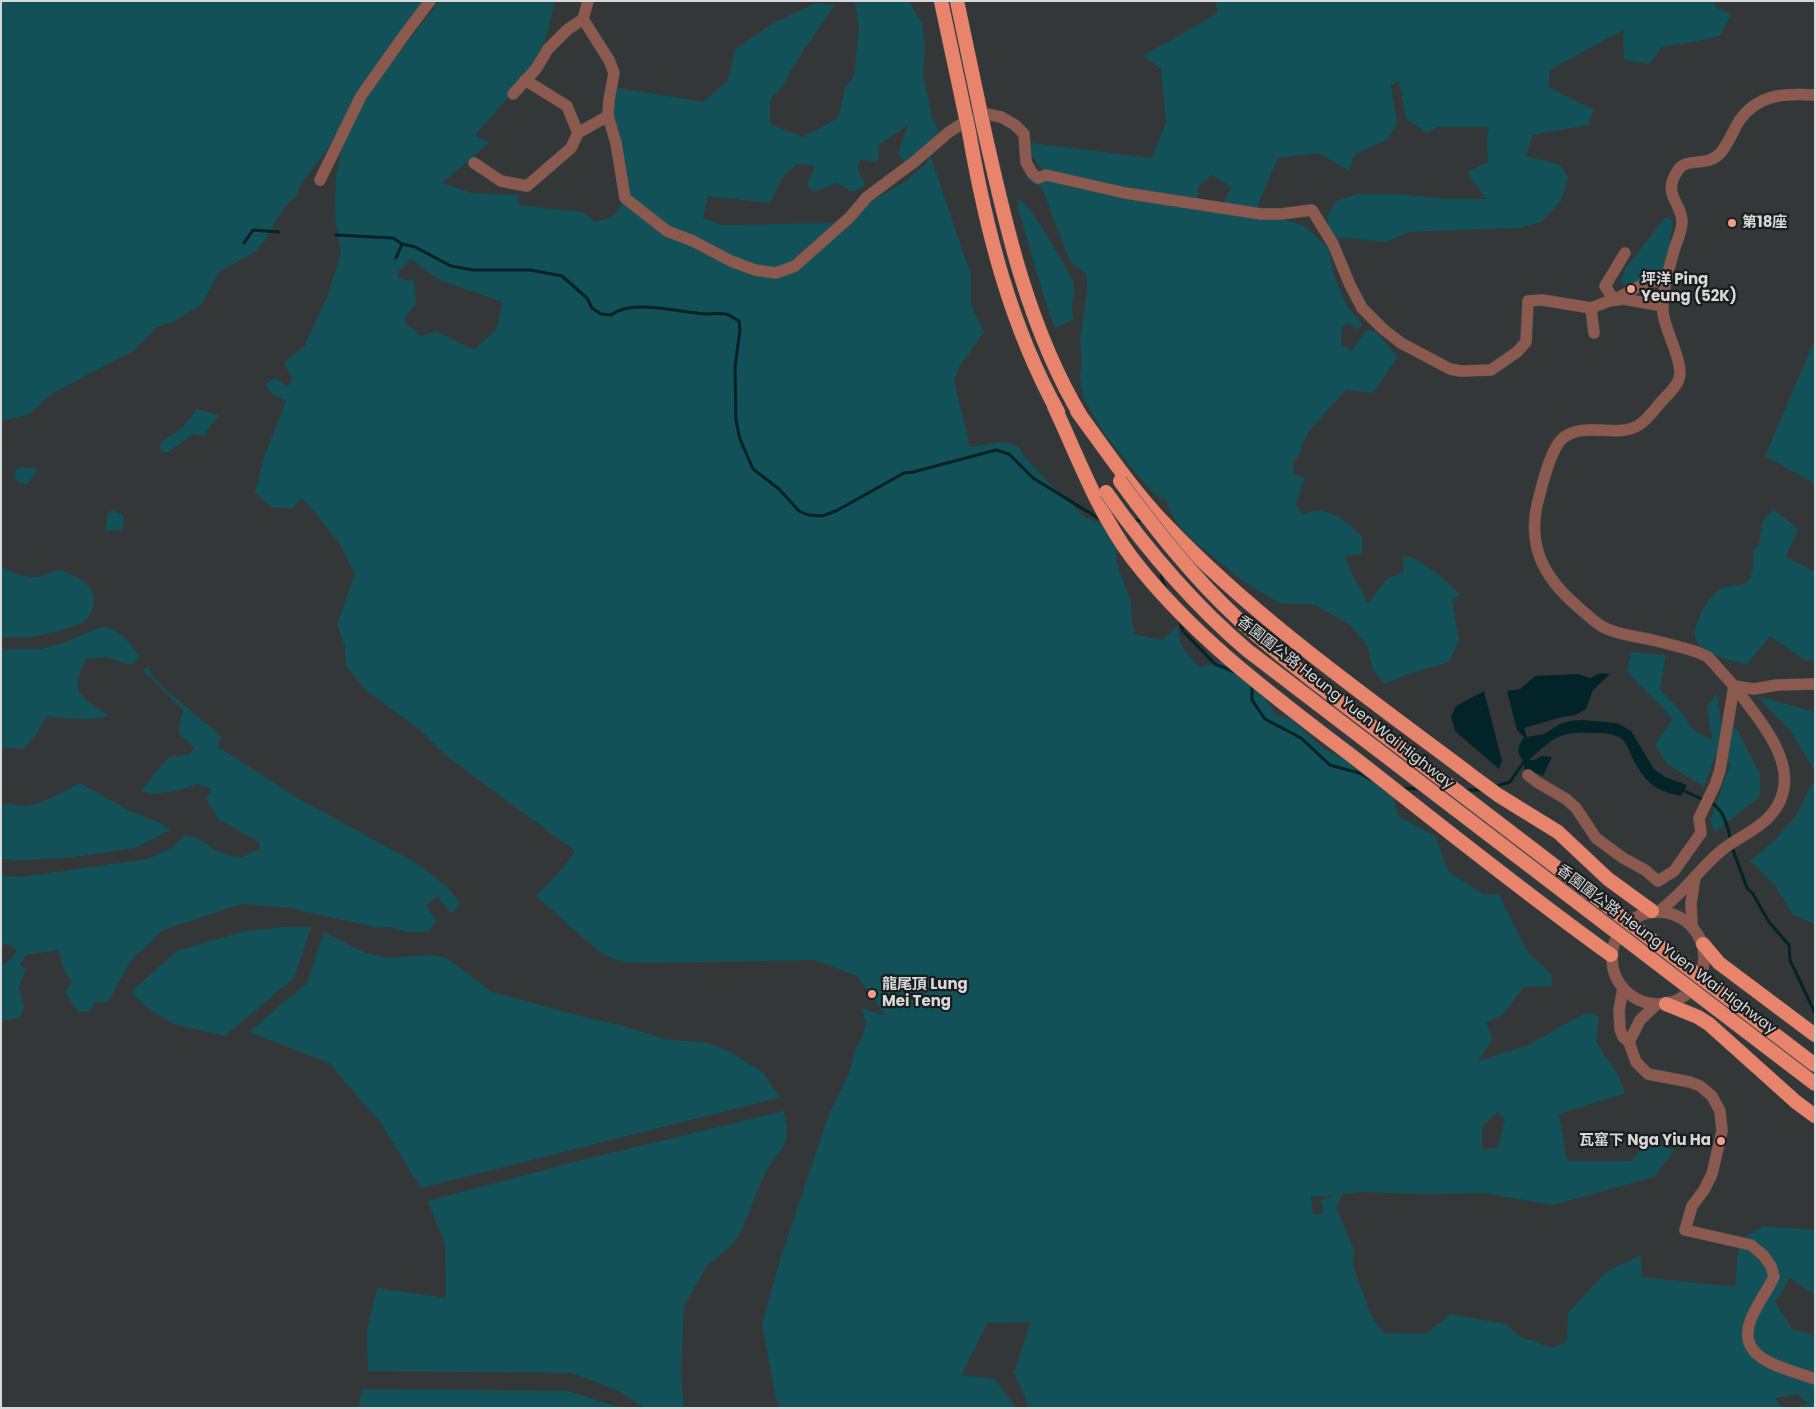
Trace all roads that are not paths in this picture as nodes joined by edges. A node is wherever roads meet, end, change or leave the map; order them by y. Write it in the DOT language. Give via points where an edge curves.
graph roads {
  1 [pos="430,1"];
  2 [pos="588,1"];
  3 [pos="941,1"];
  4 [pos="957,1"];
  5 [pos="583,19"];
  6 [pos="526,80"];
  7 [pos="513,94"];
  8 [pos="1815,95"];
  9 [pos="608,116"];
  10 [pos="578,133"];
  11 [pos="474,163"];
  12 [pos="320,180"];
  13 [pos="1625,252"];
  14 [pos="1666,281"];
  15 [pos="1614,300"];
  16 [pos="1663,306"];
  17 [pos="1591,308"];
  18 [pos="1594,334"];
  19 [pos="1124,479"];
  20 [pos="1101,496"];
  21 [pos="1815,684"];
  22 [pos="1734,686"];
  23 [pos="1528,775"];
  24 [pos="1695,877"];
  25 [pos="1656,911"];
  26 [pos="1692,926"];
  27 [pos="1703,944"];
  28 [pos="1611,955"];
  29 [pos="1623,988"];
  30 [pos="1661,1004"];
  31 [pos="1815,1035"];
  32 [pos="1629,1042"];
  33 [pos="1815,1064"];
  34 [pos="1815,1084"];
  35 [pos="1815,1116"];
  36 [pos="1815,1379"];
  1 -- 12 [label="street" via="361,96"];
  2 -- 5 [label="street"];
  3 -- 20 [label="highway, 香園圍公路 Heung Yuen Wai Highway, bridge" via="981,199 1003,282 1054,406"];
  4 -- 19 [label="highway, 香園圍公路 Heung Yuen Wai Highway, bridge" via="1005,220 1023,284 1077,411"];
  5 -- 6 [label="street" via="566,30 548,49"];
  5 -- 9 [label="street" via="614,73"];
  6 -- 7 [label="street"];
  6 -- 10 [label="street" via="567,106"];
  8 -- 14 [label="street" via="1794,94 1760,101 1740,120 1717,157 1685,164 1678,169 1671,191 1682,223"];
  9 -- 10 [label="street"];
  9 -- 17 [label="street" via="625,198 667,231 755,270 776,272 795,266 850,217 867,197 949,132 986,114 1001,117 1024,134 1026,162 1038,178 1046,175 1125,194 1261,214 1312,210 1362,308 1401,343 1450,369 1491,370 1517,352 1526,342 1528,301 1542,300"];
  10 -- 11 [label="street" via="570,148 526,186 501,181"];
  13 -- 15 [label="street" via="1605,286"];
  14 -- 15 [label="street" via="1647,282"];
  14 -- 16 [label="street"];
  15 -- 16 [label="street"];
  15 -- 17 [label="street"];
  16 -- 22 [label="street" via="1678,361 1679,377 1675,386 1634,428 1586,430 1563,439 1553,454 1536,508 1534,536 1543,567 1552,581 1604,627 1698,652 1708,657"];
  17 -- 18 [label="street"];
  19 -- 25 [label="highway" via="1189,549 1269,621 1471,776 1558,832 1608,879"];
  19 -- 33 [label="highway, 香園圍公路 Heung Yuen Wai Highway, bridge" via="1158,532 1192,572 1268,645"];
  20 -- 28 [label="highway" via="1116,535 1132,558 1167,600 1212,645 1551,912"];
  20 -- 34 [label="highway, 香園圍公路 Heung Yuen Wai Highway, bridge" via="1214,621 1254,656"];
  21 -- 22 [label="street" via="1754,689"];
  22 -- 23 [label="street" via="1720,770 1699,818 1701,834 1674,871 1658,881 1596,838 1571,804"];
  22 -- 24 [label="street" via="1769,735 1782,760 1783,791 1770,816 1728,846"];
  24 -- 25 [label="street" via="1677,897"];
  24 -- 26 [label="street"];
  25 -- 26 [label="street" via="1676,914"];
  25 -- 28 [label="street" via="1635,917 1621,930"];
  26 -- 27 [label="street"];
  27 -- 30 [label="street" via="1704,964 1698,982 1684,996"];
  27 -- 31 [label="highway" via="1719,963"];
  28 -- 29 [label="street" via="1616,978"];
  29 -- 30 [label="street" via="1644,1002"];
  29 -- 32 [label="street" via="1619,1021 1622,1037"];
  30 -- 32 [label="street" via="1640,1020"];
  30 -- 35 [label="highway" via="1698,1017"];
  32 -- 36 [label="street" via="1636,1062 1648,1074 1690,1082 1712,1096 1720,1111 1722,1131 1712,1174 1692,1206 1685,1230 1751,1245 1763,1255 1774,1277 1748,1329 1751,1348 1766,1362"];
}
